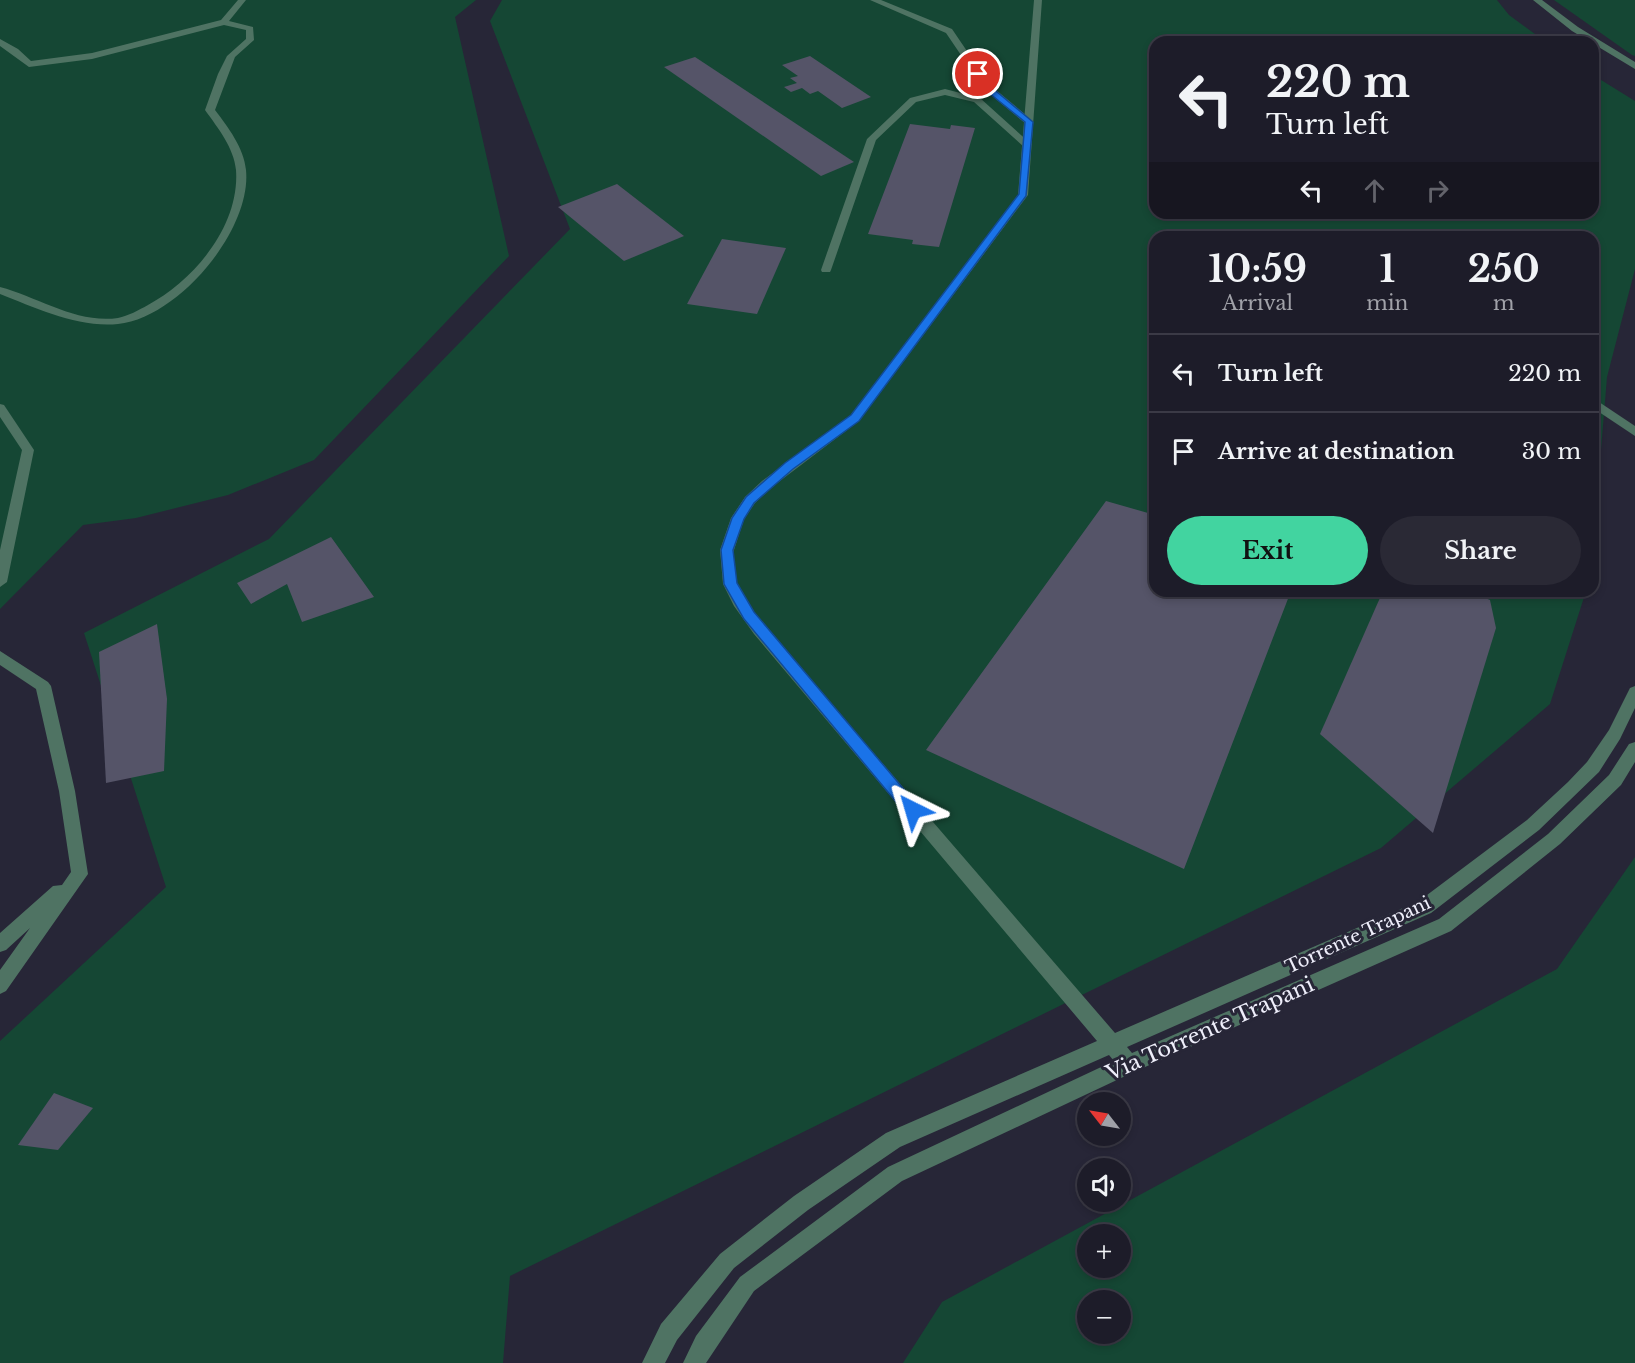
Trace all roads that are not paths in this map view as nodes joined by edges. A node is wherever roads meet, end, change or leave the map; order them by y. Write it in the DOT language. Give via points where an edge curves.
graph roads {
  1 [pos="242,0"];
  2 [pos="874,0"];
  3 [pos="1038,0"];
  4 [pos="1533,3"];
  5 [pos="225,22"];
  6 [pos="1574,36"];
  7 [pos="1586,36"];
  8 [pos="0,42"];
  9 [pos="1599,44"];
  10 [pos="1599,54"];
  11 [pos="1635,66"];
  12 [pos="1635,76"];
  13 [pos="1029,122"];
  14 [pos="1027,145"];
  15 [pos="826,270"];
  16 [pos="0,290"];
  17 [pos="1599,406"];
  18 [pos="0,408"];
  19 [pos="1635,432"];
  20 [pos="0,582"];
  21 [pos="0,657"];
  22 [pos="1635,692"];
  23 [pos="1635,749"];
  24 [pos="80,874"];
  25 [pos="0,944"];
  26 [pos="0,985"];
  27 [pos="1113,1045"];
  28 [pos="1129,1064"];
  29 [pos="653,1363"];
  30 [pos="694,1363"];
  1 -- 5 [label="street"];
  2 -- 13 [label="street" via="949,31 987,87"];
  3 -- 13 [label="street"];
  4 -- 6 [label="street"];
  4 -- 7 [label="street"];
  5 -- 8 [label="street" via="92,56 29,64"];
  5 -- 16 [label="street" via="250,29 250,40 231,56 222,74 210,110 226,130 241,170 239,205 196,275 158,305 121,321 81,318"];
  9 -- 11 [label="street"];
  10 -- 12 [label="street"];
  13 -- 14 [label="street"];
  14 -- 15 [label="street" via="977,100 945,93 913,100 872,139"];
  14 -- 27 [label="street" via="1023,195 855,418 750,500 734,529 727,550 727,568 739,602 759,630"];
  17 -- 19 [label="street"];
  18 -- 20 [label="street" via="28,450"];
  21 -- 24 [label="street" via="43,686 67,791"];
  22 -- 27 [label="street, Torrente Trapani" via="1615,734 1593,767 1533,825 1425,907"];
  23 -- 28 [label="street, Via Torrente Trapani" via="1615,780 1554,839 1445,925"];
  24 -- 25 [label="street"];
  24 -- 26 [label="street"];
  27 -- 28 [label="street"];
  27 -- 29 [label="street, Torrente Trapani" via="893,1140 801,1203 727,1261 669,1332"];
  28 -- 30 [label="street, Via Torrente Trapani" via="895,1174 747,1284"];
}
